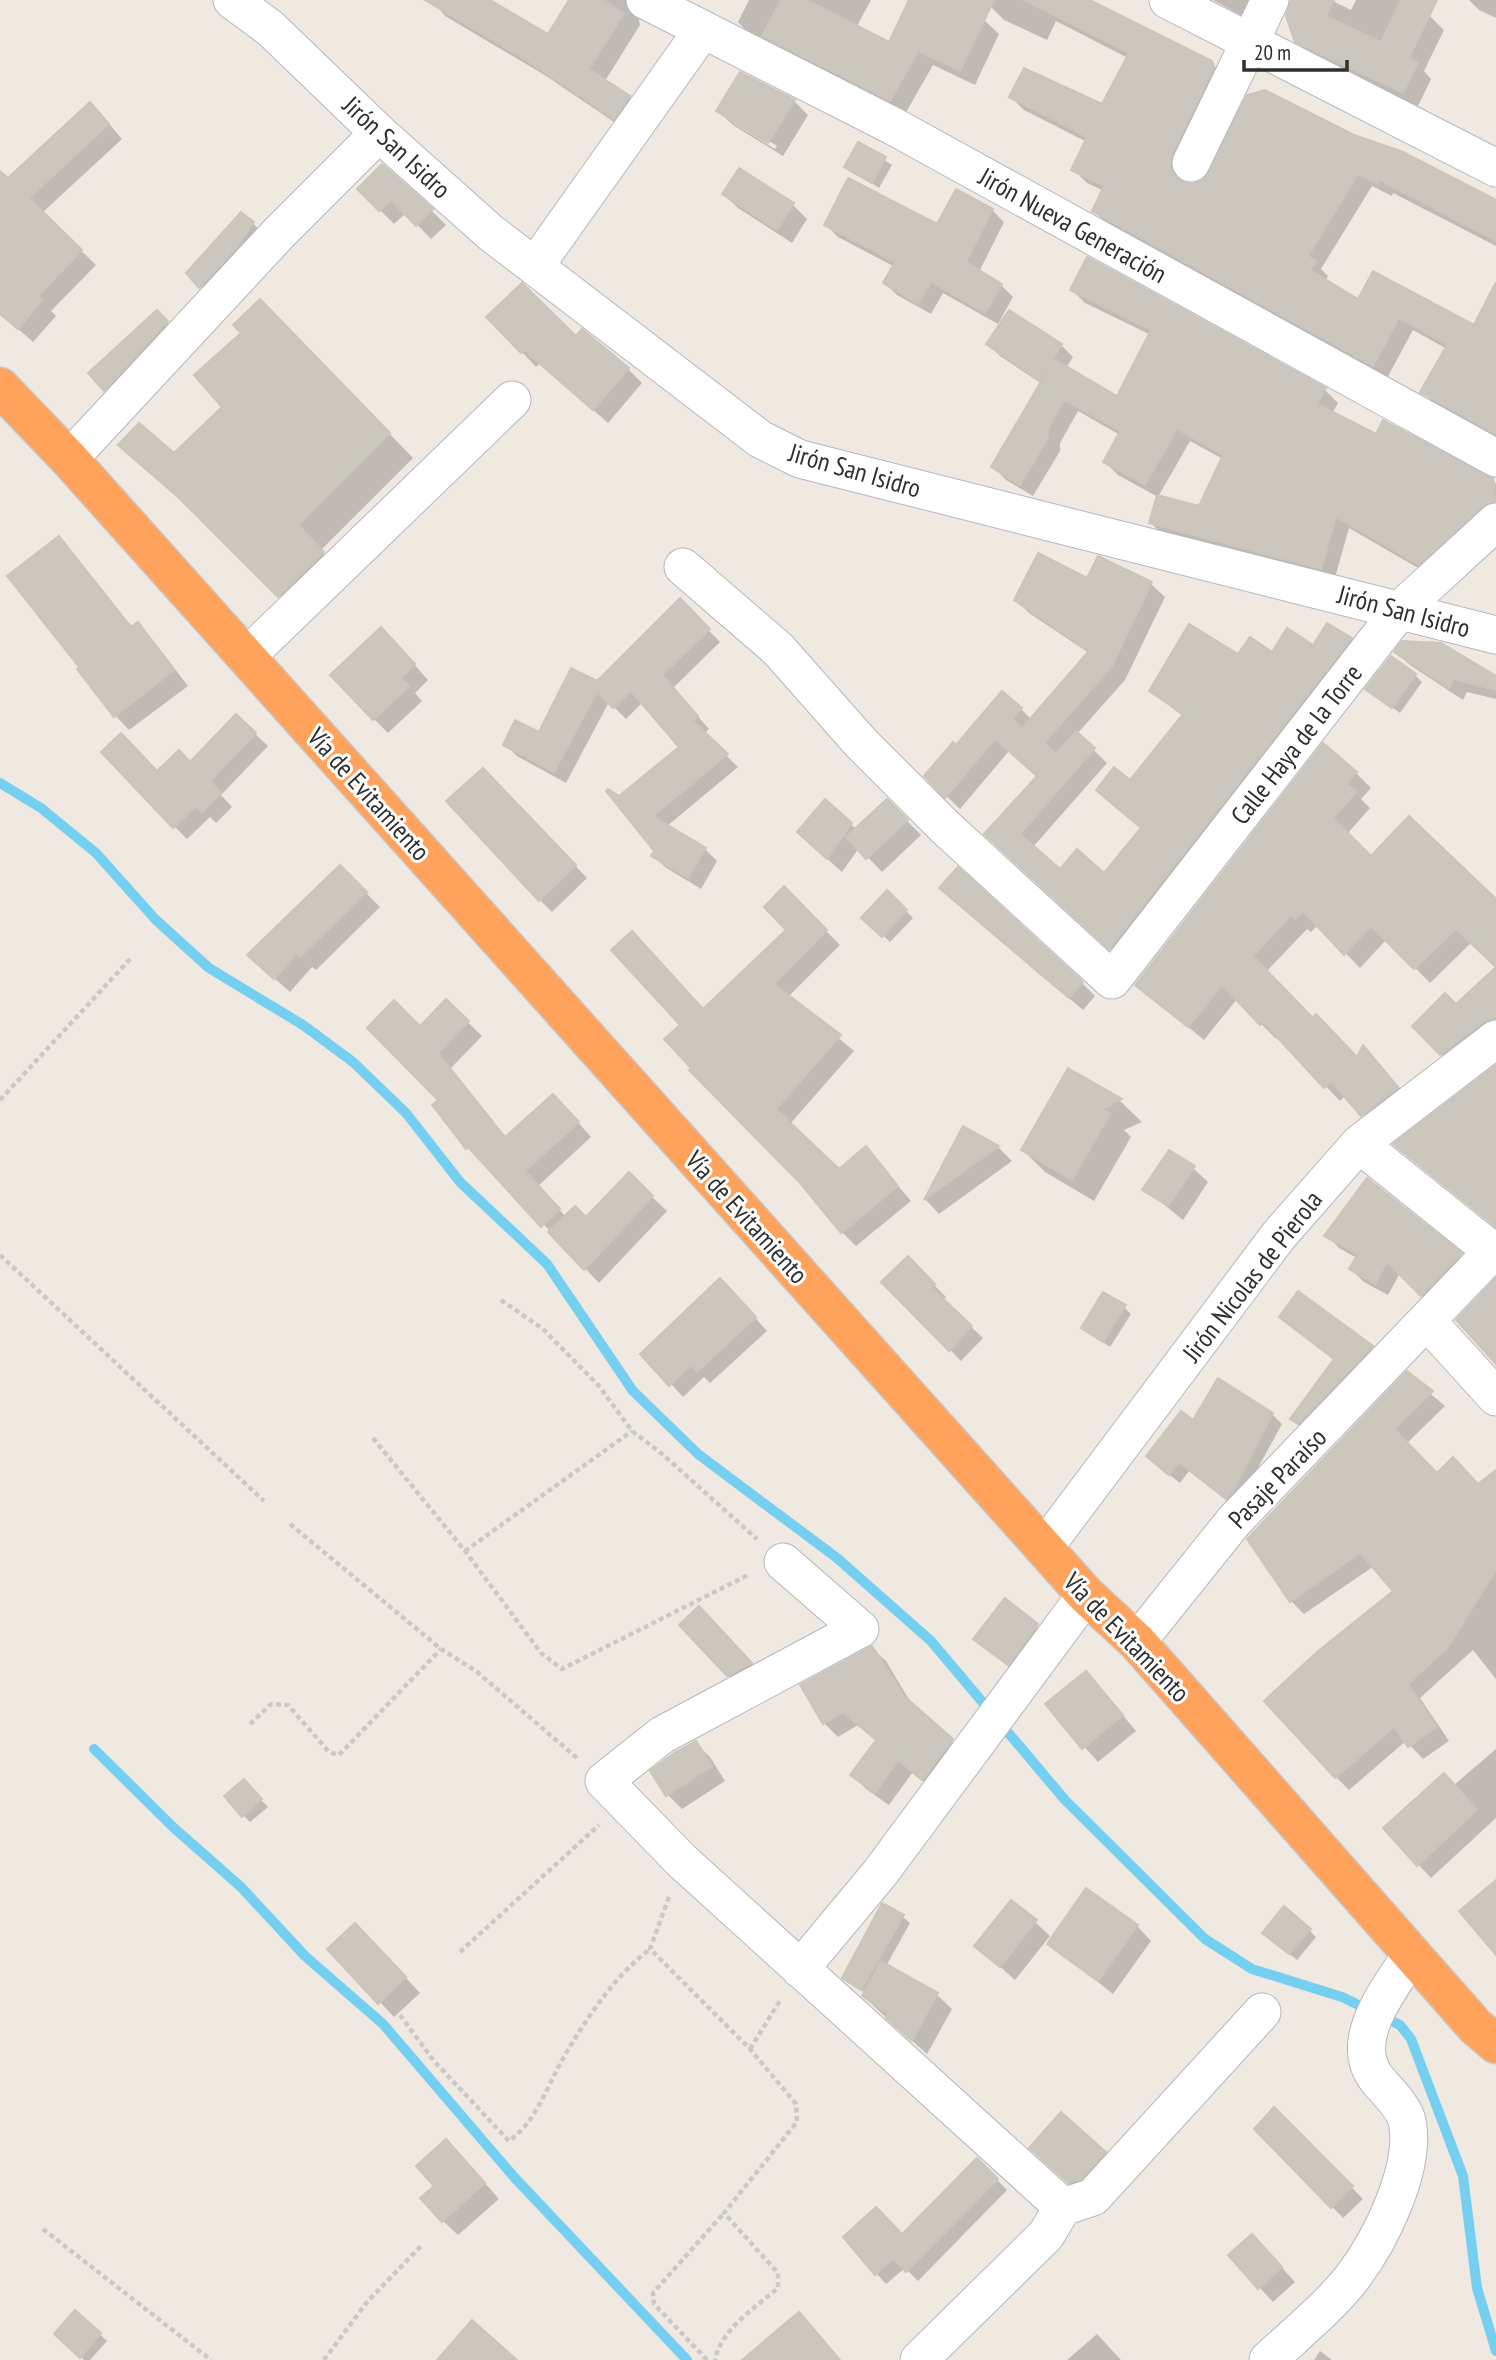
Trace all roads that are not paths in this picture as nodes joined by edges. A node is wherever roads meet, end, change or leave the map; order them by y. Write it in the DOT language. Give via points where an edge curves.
graph roads {
  1 [pos="232,0"];
  2 [pos="645,0"];
  3 [pos="1168,0"];
  4 [pos="1270,0"];
  5 [pos="702,31"];
  6 [pos="1251,41"];
  7 [pos="379,133"];
  8 [pos="1191,163"];
  9 [pos="1496,169"];
  10 [pos="534,265"];
  11 [pos="0,387"];
  12 [pos="512,400"];
  13 [pos="1496,458"];
  14 [pos="69,459"];
  15 [pos="1496,522"];
  16 [pos="683,567"];
  17 [pos="1400,610"];
  18 [pos="1496,635"];
  19 [pos="246,657"];
  20 [pos="1496,1039"];
  21 [pos="1359,1144"];
  22 [pos="1493,1249"];
  23 [pos="1427,1321"];
  24 [pos="1496,1397"];
  25 [pos="1044,1548"];
  26 [pos="783,1562"];
  27 [pos="1086,1595"];
  28 [pos="1137,1642"];
  29 [pos="1412,1954"];
  30 [pos="800,1969"];
  31 [pos="1262,2012"];
  32 [pos="1496,2044"];
  33 [pos="1063,2207"];
  34 [pos="939,2353"];
  35 [pos="1268,2360"];
  1 -- 7 [label="street, Jirón San Isidro" via="270,28"];
  2 -- 5 [label="street, Jirón Nueva Generación"];
  3 -- 6 [label="street"];
  4 -- 6 [label="street"];
  5 -- 10 [label="street"];
  5 -- 13 [label="street, Jirón Nueva Generación" via="893,126"];
  6 -- 8 [label="street"];
  6 -- 9 [label="street"];
  7 -- 10 [label="street, Jirón San Isidro"];
  7 -- 14 [label="street" via="279,233"];
  10 -- 17 [label="street, Jirón San Isidro" via="760,439 800,459"];
  11 -- 14 [label="highway, Vía de Evitamiento"];
  12 -- 19 [label="street"];
  14 -- 19 [label="highway, Vía de Evitamiento"];
  15 -- 17 [label="street, Calle Haya de la Torre"];
  16 -- 17 [label="street, Calle Haya de la Torre" via="778,649 861,743 1112,980"];
  17 -- 18 [label="street, Jirón San Isidro"];
  19 -- 25 [label="highway, Vía de Evitamiento"];
  20 -- 21 [label="street, Jirón Nicolas de Pierola"];
  21 -- 22 [label="street"];
  21 -- 25 [label="street, Jirón Nicolas de Pierola" via="1279,1235"];
  22 -- 23 [label="street, Pasaje Paraíso"];
  23 -- 24 [label="street"];
  23 -- 28 [label="street, Pasaje Paraíso" via="1234,1521"];
  25 -- 27 [label="highway, Vía de Evitamiento"];
  26 -- 30 [label="street" via="860,1629 662,1735 614,1791 682,1861"];
  27 -- 28 [label="highway, Vía de Evitamiento"];
  27 -- 30 [label="street" via="880,1873"];
  28 -- 29 [label="highway, Vía de Evitamiento"];
  29 -- 32 [label="highway, Vía de Evitamiento"];
  29 -- 35 [label="street" via="1364,2045 1370,2069 1407,2119 1406,2163 1391,2213 1352,2278"];
  30 -- 33 [label="street"];
  31 -- 33 [label="street" via="1093,2197"];
  33 -- 34 [label="street" via="1046,2235"];
}
